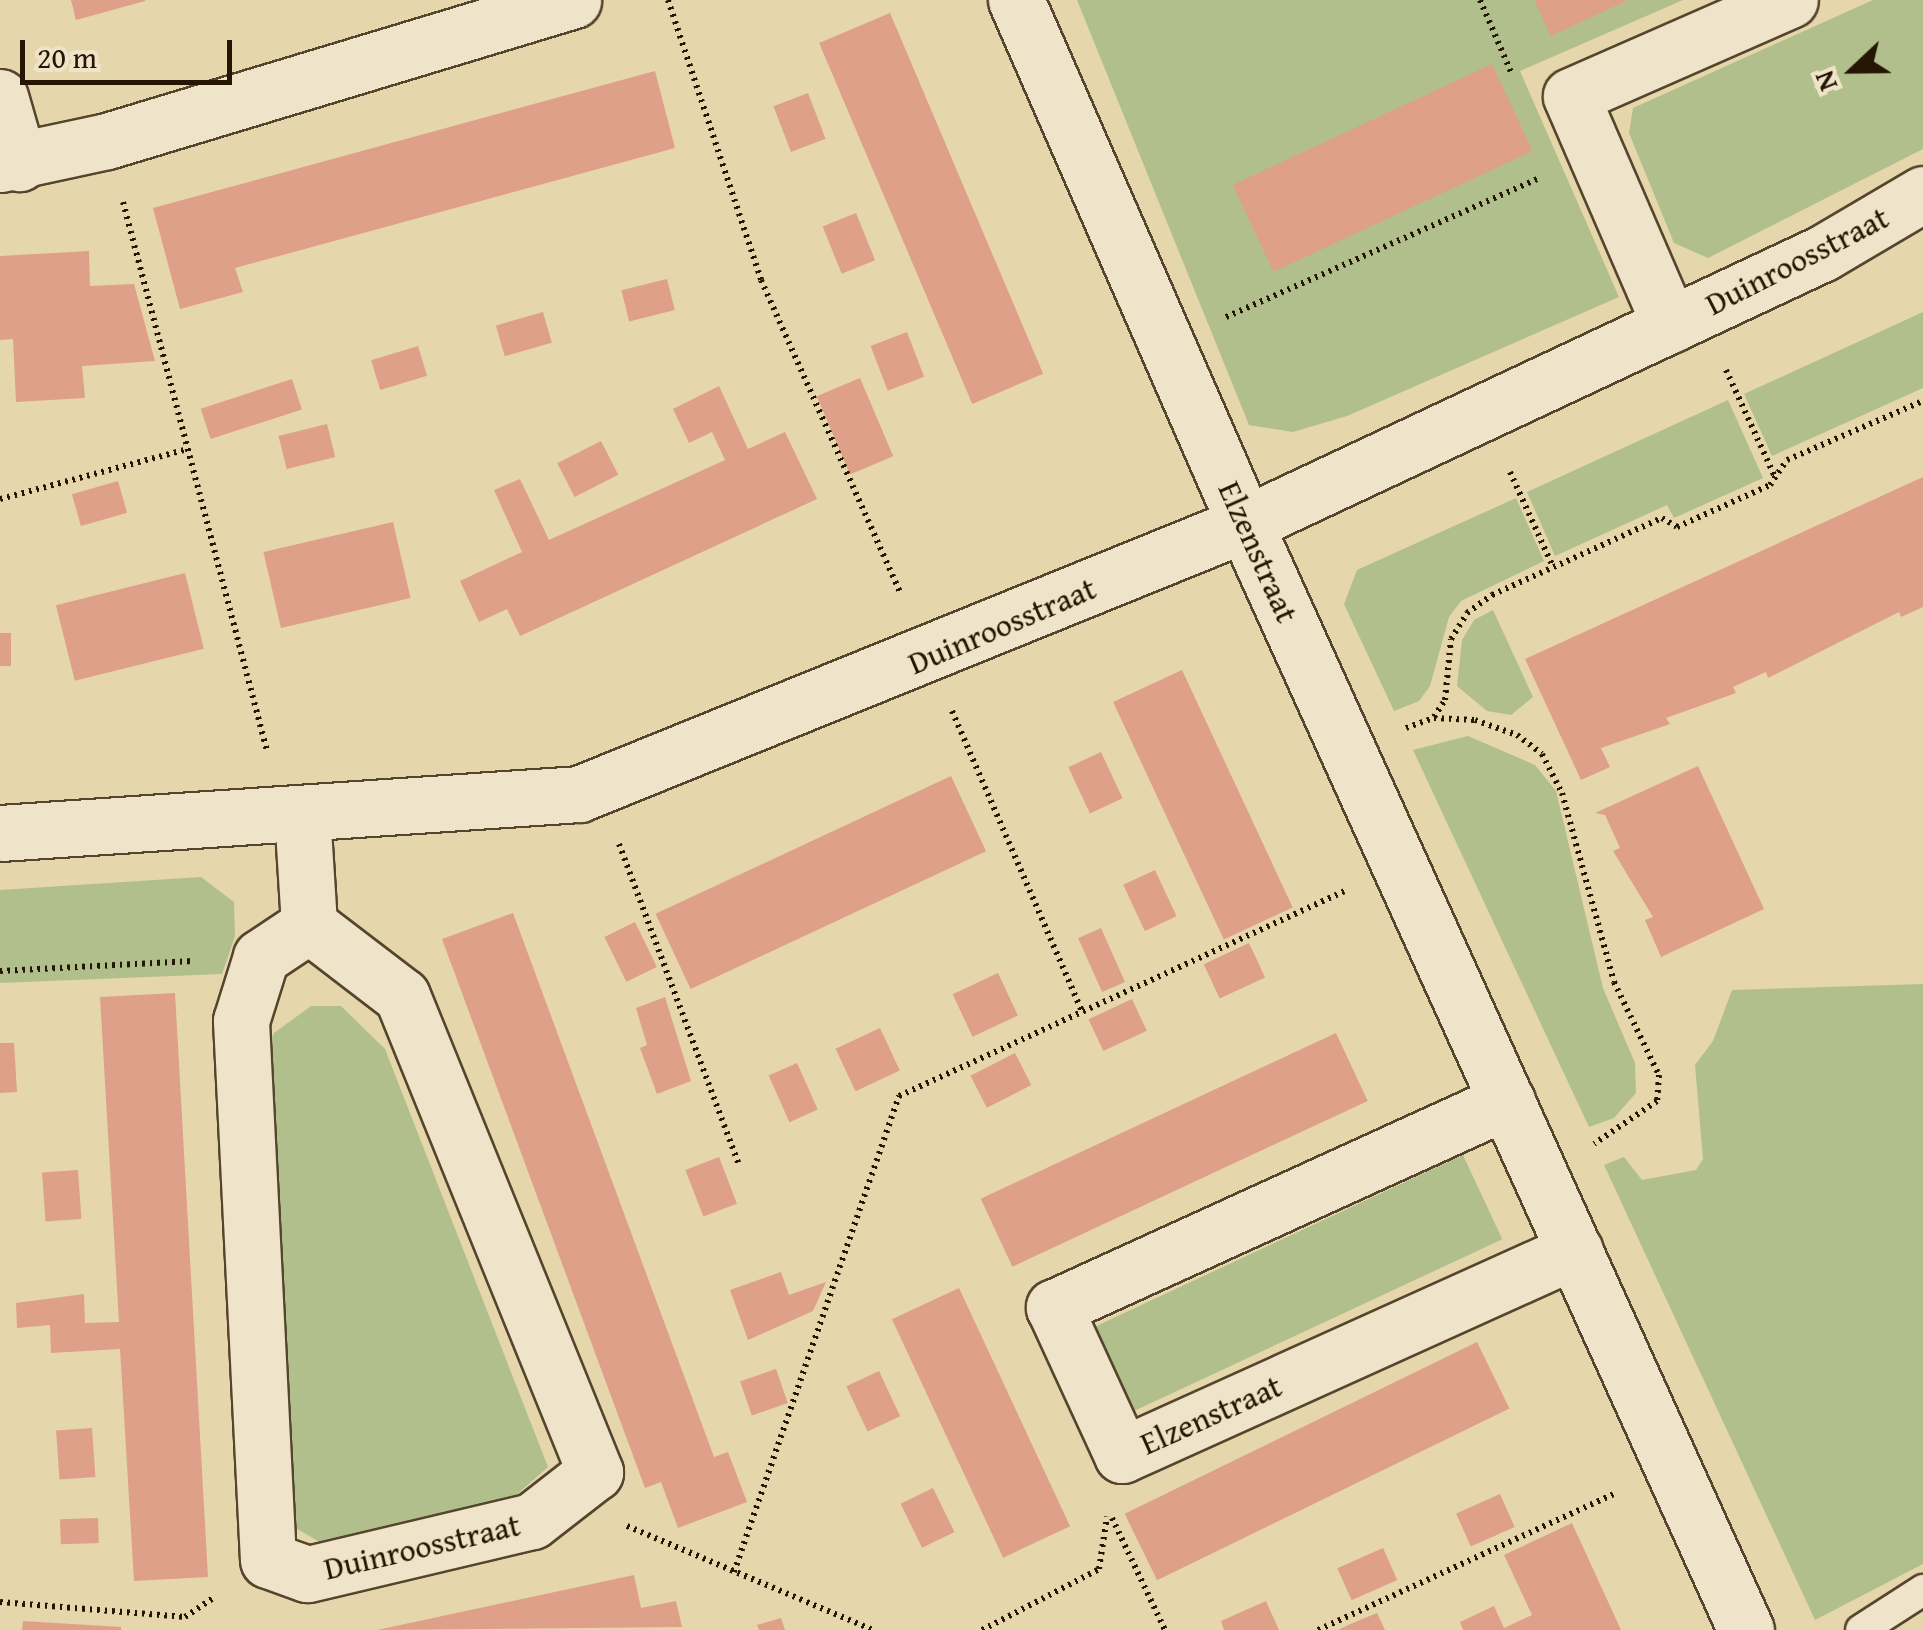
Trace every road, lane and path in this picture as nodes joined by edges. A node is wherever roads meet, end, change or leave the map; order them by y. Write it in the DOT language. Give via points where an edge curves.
graph roads {
  1 [pos="572,0"];
  2 [pos="668,0"];
  3 [pos="1016,0"];
  4 [pos="1790,0"];
  5 [pos="0,96"];
  6 [pos="107,141"];
  7 [pos="1596,154"];
  8 [pos="10,164"];
  9 [pos="1923,194"];
  10 [pos="1685,318"];
  11 [pos="1167,344"];
  12 [pos="1923,401"];
  13 [pos="1483,413"];
  14 [pos="188,449"];
  15 [pos="1775,478"];
  16 [pos="0,498"];
  17 [pos="1245,524"];
  18 [pos="1553,566"];
  19 [pos="929,657"];
  20 [pos="1434,718"];
  21 [pos="1351,756"];
  22 [pos="596,788"];
  23 [pos="302,813"];
  24 [pos="0,833"];
  25 [pos="1402,865"];
  26 [pos="310,926"];
  27 [pos="261,957"];
  28 [pos="0,970"];
  29 [pos="1082,1012"];
  30 [pos="1507,1102"];
  31 [pos="739,1165"];
  32 [pos="1539,1171"];
  33 [pos="1575,1250"];
  34 [pos="1674,1466"];
  35 [pos="561,1498"];
  36 [pos="268,1560"];
  37 [pos="734,1572"];
  38 [pos="1923,1590"];
  39 [pos="0,1602"];
  40 [pos="185,1617"];
  41 [pos="179,1630"];
  42 [pos="872,1630"];
  43 [pos="982,1630"];
  44 [pos="1164,1630"];
  45 [pos="1318,1630"];
  46 [pos="1746,1630"];
  47 [pos="1861,1630"];
  1 -- 6 [label="street"];
  2 -- 19 [label="path" via="761,280"];
  3 -- 11 [label="street, Elzenstraat"];
  4 -- 7 [label="street, Duinroosstraat" via="1571,96"];
  5 -- 8 [label="street"];
  6 -- 8 [label="street"];
  6 -- 14 [label="path"];
  7 -- 10 [label="street, Duinroosstraat"];
  7 -- 11 [label="path"];
  9 -- 10 [label="street, Duinroosstraat" via="1823,254"];
  10 -- 13 [label="street, Duinroosstraat"];
  10 -- 15 [label="path"];
  11 -- 17 [label="street, Elzenstraat"];
  12 -- 15 [label="path" via="1787,460"];
  13 -- 17 [label="street, Duinroosstraat"];
  13 -- 18 [label="path"];
  14 -- 16 [label="path"];
  14 -- 23 [label="path" via="268,754"];
  15 -- 18 [label="path" via="1677,527 1662,518"];
  17 -- 19 [label="street, Duinroosstraat"];
  17 -- 21 [label="street, Elzenstraat"];
  18 -- 20 [label="path" via="1467,613 1451,639 1445,700"];
  19 -- 22 [label="street, Duinroosstraat"];
  19 -- 29 [label="path"];
  20 -- 21 [label="path"];
  20 -- 32 [label="path" via="1475,720 1542,754 1580,852 1614,982 1659,1075 1657,1101 1615,1135"];
  21 -- 25 [label="street, Elzenstraat"];
  22 -- 23 [label="street, Duinroosstraat"];
  22 -- 31 [label="path" via="680,994"];
  23 -- 24 [label="street, Duinroosstraat"];
  23 -- 26 [label="street"];
  25 -- 29 [label="path"];
  25 -- 30 [label="street, Elzenstraat"];
  26 -- 27 [label="street"];
  26 -- 35 [label="street, Duinroosstraat" via="402,996 595,1472"];
  27 -- 28 [label="path"];
  27 -- 36 [label="street" via="242,1021"];
  29 -- 37 [label="path" via="899,1096"];
  30 -- 32 [label="street, Elzenstraat"];
  30 -- 33 [label="street, Elzenstraat" via="1054,1307 1122,1455"];
  32 -- 33 [label="street, Elzenstraat"];
  33 -- 34 [label="street, Elzenstraat"];
  34 -- 45 [label="path"];
  34 -- 46 [label="street, Elzenstraat"];
  35 -- 36 [label="street, Duinroosstraat" via="532,1522 307,1574"];
  35 -- 37 [label="path"];
  36 -- 40 [label="path"];
  37 -- 42 [label="path"];
  38 -- 47 [label="lane"];
  39 -- 40 [label="path"];
  40 -- 41 [label="path"];
  43 -- 44 [label="path" via="1099,1569 1108,1509"];
}
